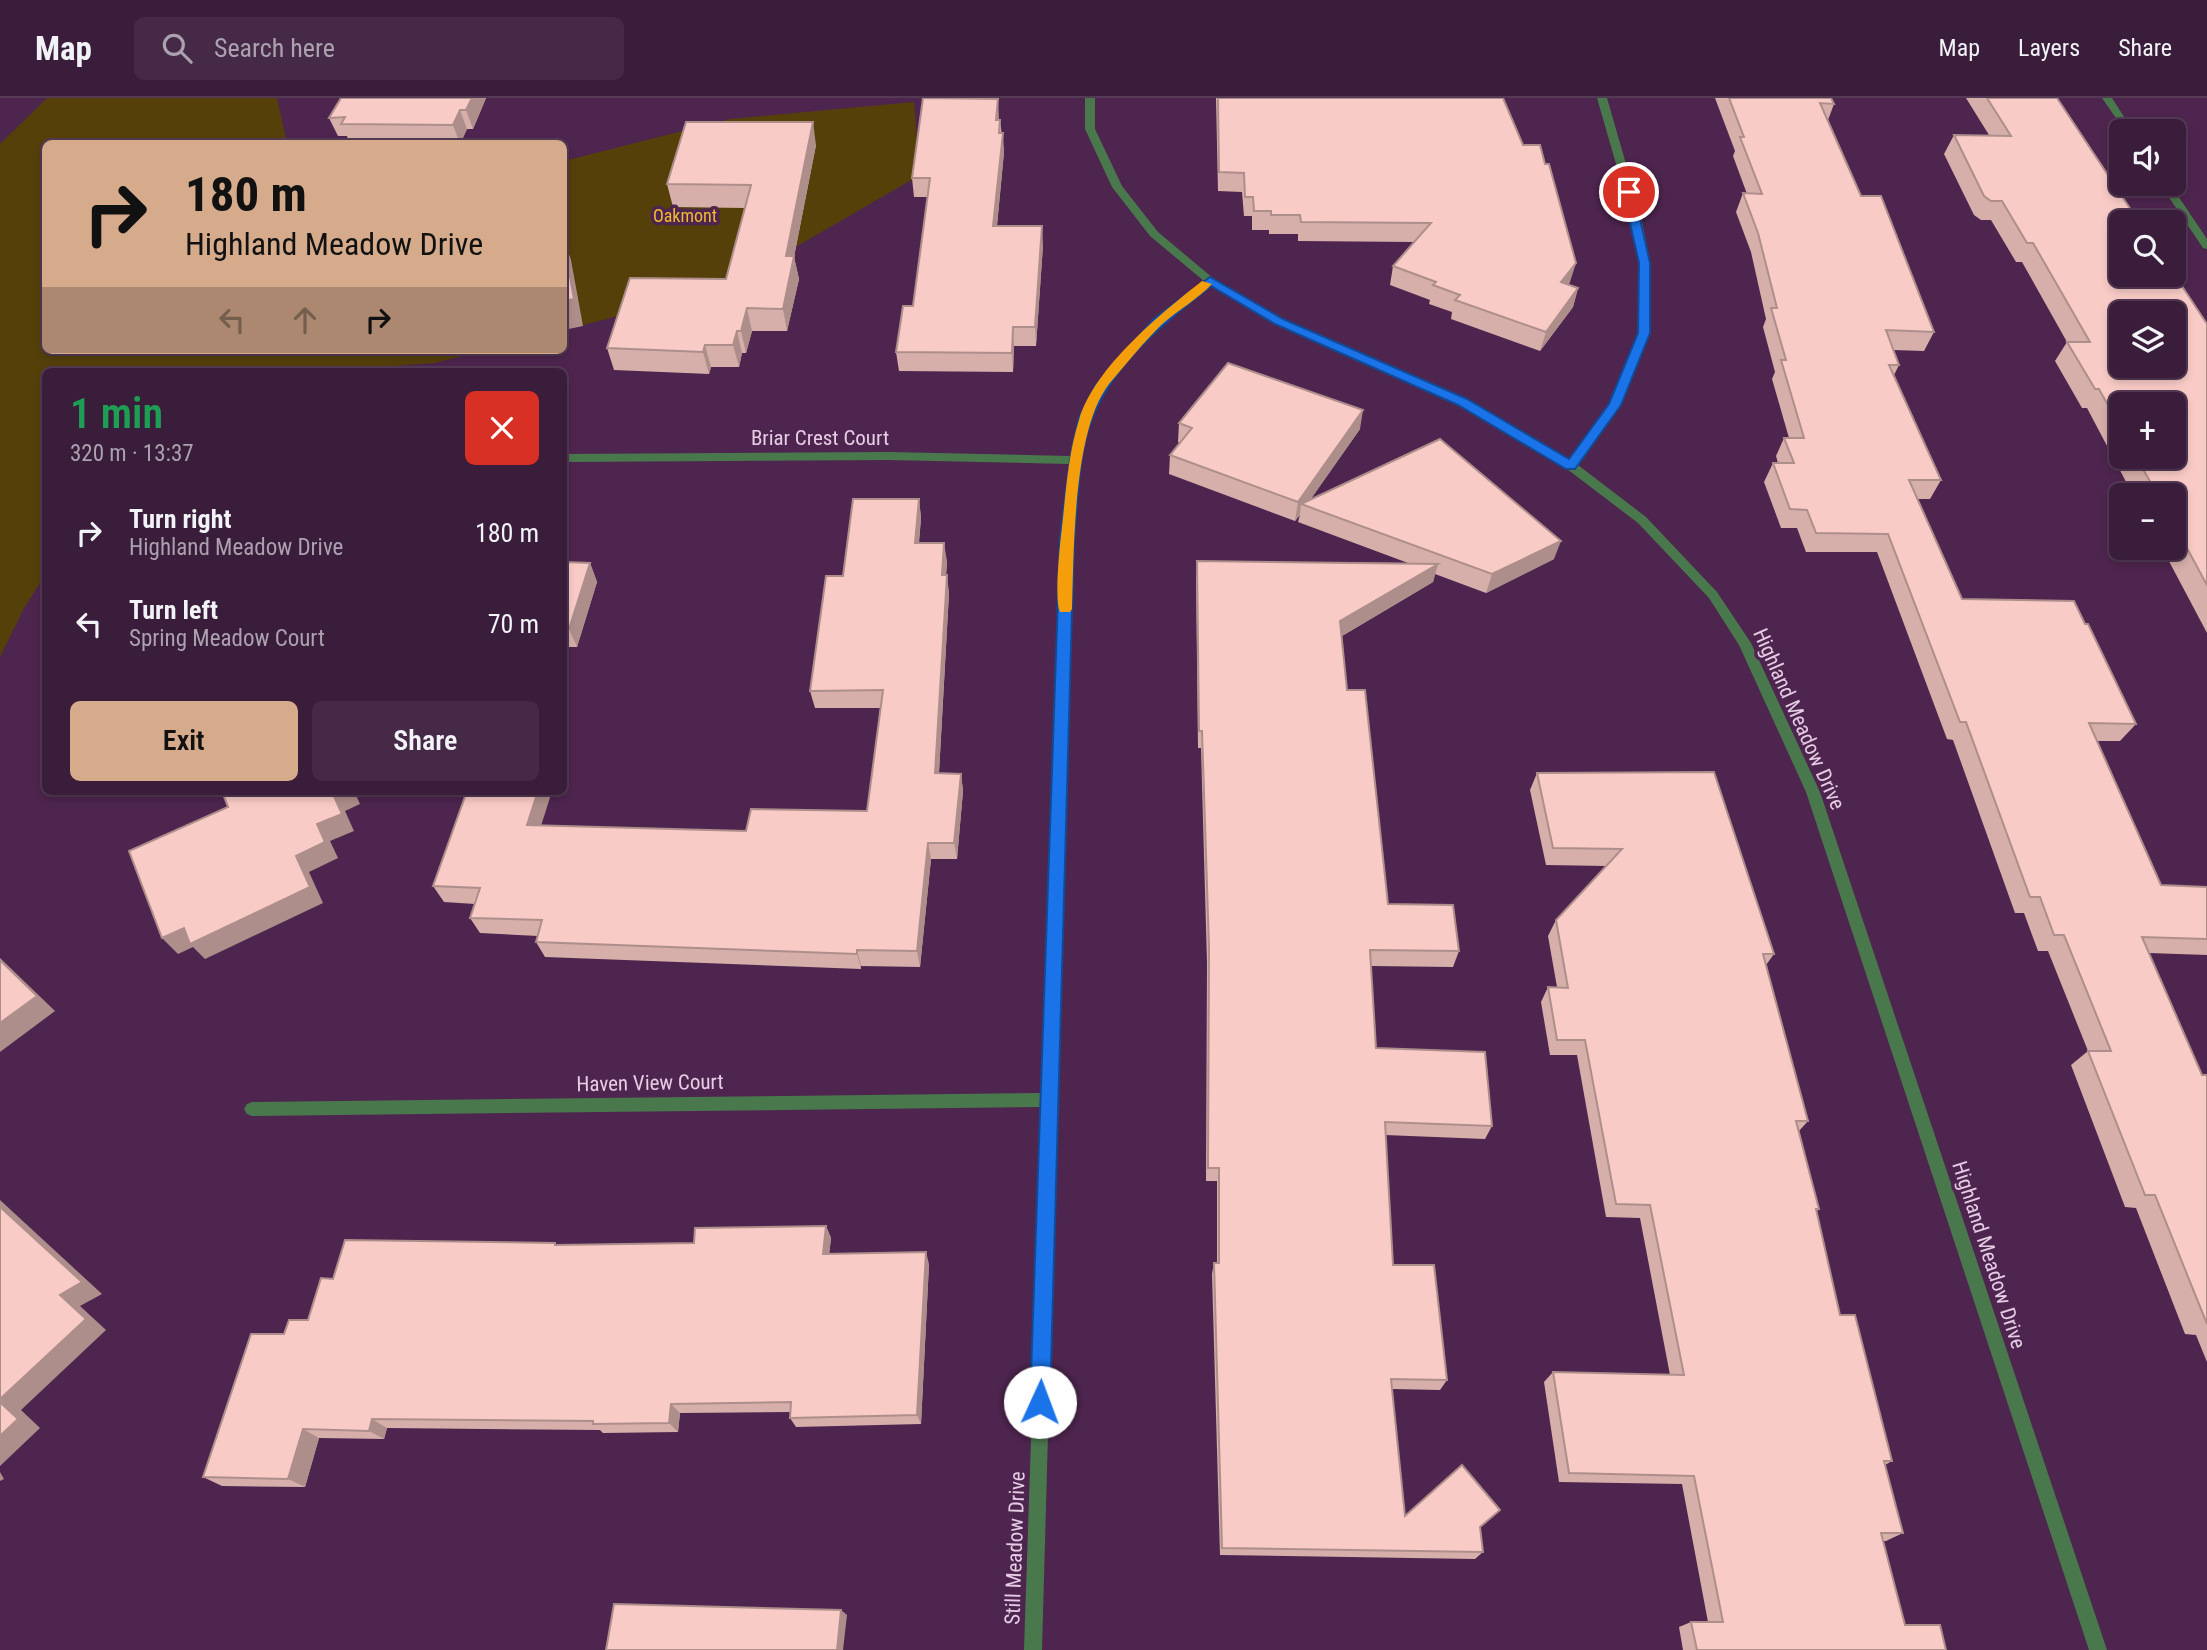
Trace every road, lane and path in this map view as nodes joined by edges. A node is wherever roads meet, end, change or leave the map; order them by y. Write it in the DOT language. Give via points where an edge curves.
graph roads {
  1 [pos="1090,98"];
  2 [pos="1602,98"];
  3 [pos="2107,98"];
  4 [pos="2121,119"];
  5 [pos="2173,196"];
  6 [pos="2207,246"];
  7 [pos="1210,281"];
  8 [pos="567,458"];
  9 [pos="1077,460"];
  10 [pos="1571,466"];
  11 [pos="1048,1100"];
  12 [pos="252,1109"];
  13 [pos="1033,1650"];
  14 [pos="2098,1650"];
  1 -- 7 [label="street, Highland Meadow Drive" via="1090,129 1117,187 1154,234"];
  2 -- 10 [label="street" via="1645,263 1644,333 1615,405"];
  3 -- 4 [label="street"];
  5 -- 6 [label="street"];
  7 -- 9 [label="street, Still Meadow Drive" via="1158,322 1102,385 1085,418"];
  7 -- 10 [label="street, Highland Meadow Drive" via="1279,322 1462,402"];
  8 -- 9 [label="street, Briar Crest Court"];
  9 -- 11 [label="street, Still Meadow Drive" via="1067,539"];
  10 -- 14 [label="street, Highland Meadow Drive" via="1642,520 1713,595 1745,643 1813,792"];
  11 -- 12 [label="street, Haven View Court"];
  11 -- 13 [label="street, Still Meadow Drive"];
}
